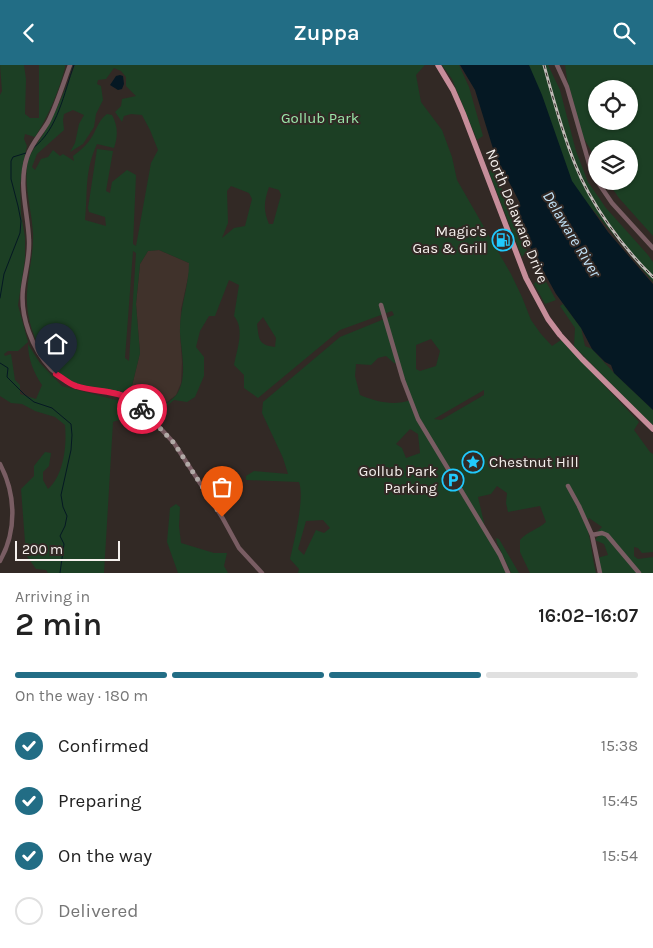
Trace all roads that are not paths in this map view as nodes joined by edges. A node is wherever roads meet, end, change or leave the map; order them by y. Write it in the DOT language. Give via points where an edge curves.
graph roads {
  1 [pos="70,65"];
  2 [pos="438,65"];
  3 [pos="557,65"];
  4 [pos="588,160"];
  5 [pos="604,190"];
  6 [pos="653,248"];
  7 [pos="381,305"];
  8 [pos="653,429"];
  9 [pos="0,464"];
  10 [pos="568,486"];
  11 [pos="592,535"];
  12 [pos="0,561"];
  13 [pos="262,573"];
  14 [pos="508,573"];
  15 [pos="600,573"];
  16 [pos="639,573"];
  1 -- 13 [label="street" via="52,113 27,156 23,178 29,252 22,298 36,348 67,382 77,387 118,393 137,403 174,443 239,549"];
  2 -- 8 [label="main road, North Delaware Drive" via="463,113 526,278 548,319"];
  3 -- 4 [label="street" via="567,87"];
  5 -- 6 [label="street"];
  7 -- 14 [label="street" via="418,419"];
  9 -- 12 [label="street" via="9,484 13,512 9,540"];
  10 -- 11 [label="street"];
  11 -- 15 [label="street"];
  11 -- 16 [label="street" via="607,535"];
}
